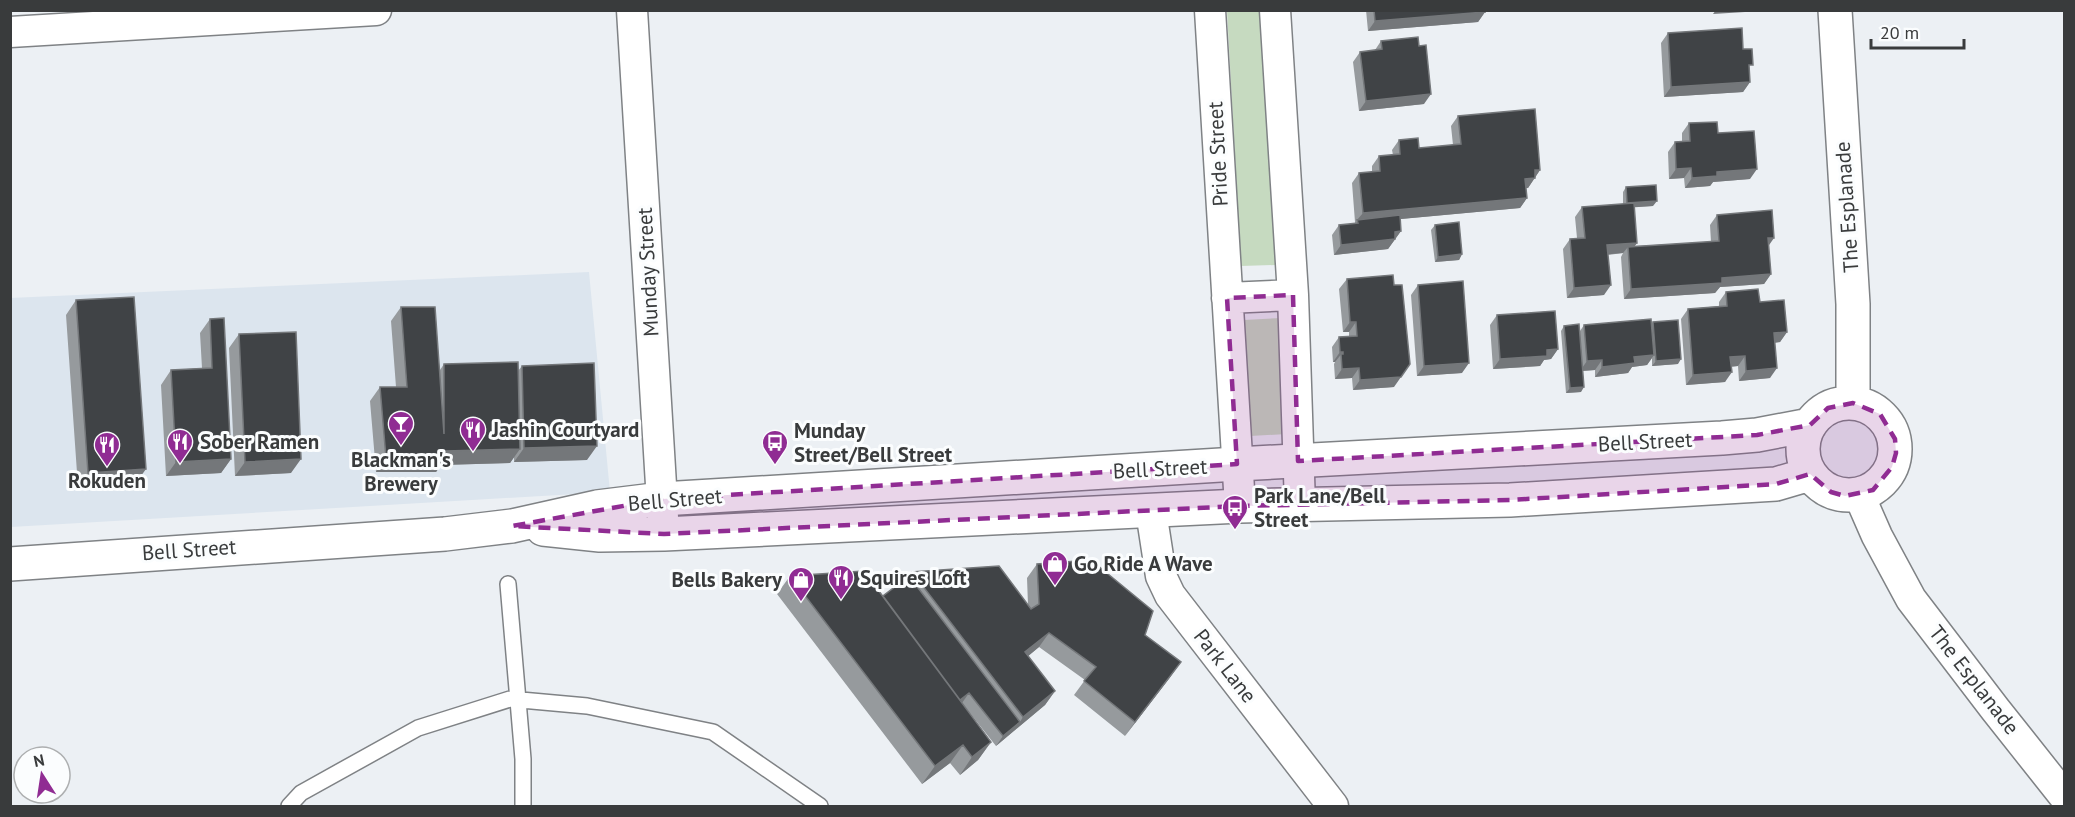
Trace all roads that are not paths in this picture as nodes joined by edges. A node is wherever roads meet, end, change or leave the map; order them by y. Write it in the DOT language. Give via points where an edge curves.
graph roads {
  1 [pos="376,10"];
  2 [pos="632,10"];
  3 [pos="1210,10"];
  4 [pos="1275,10"];
  5 [pos="1834,10"];
  6 [pos="10,32"];
  7 [pos="1293,295"];
  8 [pos="1227,298"];
  9 [pos="1853,403"];
  10 [pos="1809,425"];
  11 [pos="1298,461"];
  12 [pos="1237,464"];
  13 [pos="1810,474"];
  14 [pos="1859,495"];
  15 [pos="662,499"];
  16 [pos="1300,505"];
  17 [pos="1240,506"];
  18 [pos="1151,511"];
  19 [pos="512,526"];
  20 [pos="664,534"];
  21 [pos="10,564"];
  22 [pos="508,584"];
  23 [pos="518,700"];
  24 [pos="2064,796"];
  25 [pos="289,807"];
  26 [pos="523,807"];
  27 [pos="820,807"];
  28 [pos="1333,807"];
  1 -- 6 [label="street"];
  2 -- 15 [label="street, Munday Street"];
  3 -- 8 [label="street, Pride Street"];
  4 -- 7 [label="street"];
  5 -- 9 [label="street, The Esplanade" via="1853,304"];
  7 -- 8 [label="street"];
  7 -- 11 [label="street"];
  8 -- 12 [label="street, Pride Street"];
  9 -- 10 [label="street" via="1828,408"];
  9 -- 14 [label="street" via="1880,414 1895,439 1896,453 1884,480"];
  10 -- 11 [label="street, Bell Street" via="1722,438"];
  10 -- 13 [label="street" via="1803,450"];
  11 -- 12 [label="street, Bell Street"];
  11 -- 16 [label="street"];
  12 -- 15 [label="street, Bell Street"];
  12 -- 17 [label="street, Pride Street"];
  13 -- 14 [label="street" via="1831,492"];
  13 -- 16 [label="street, Bell Street" via="1776,484 1510,500"];
  14 -- 24 [label="street, The Esplanade" via="1911,599"];
  15 -- 19 [label="street, Bell Street" via="597,507"];
  15 -- 20 [label="street, Munday Street"];
  16 -- 17 [label="street, Bell Street"];
  17 -- 18 [label="street, Bell Street"];
  18 -- 20 [label="street, Bell Street"];
  18 -- 28 [label="street, Park Lane" via="1161,576 1170,595"];
  19 -- 20 [label="street, Bell Street" via="600,535"];
  19 -- 21 [label="street, Bell Street"];
  22 -- 23 [label="lane"];
  23 -- 25 [label="lane" via="510,699 418,728 301,793"];
  23 -- 26 [label="lane"];
  23 -- 27 [label="lane" via="587,706 713,732"];
}
